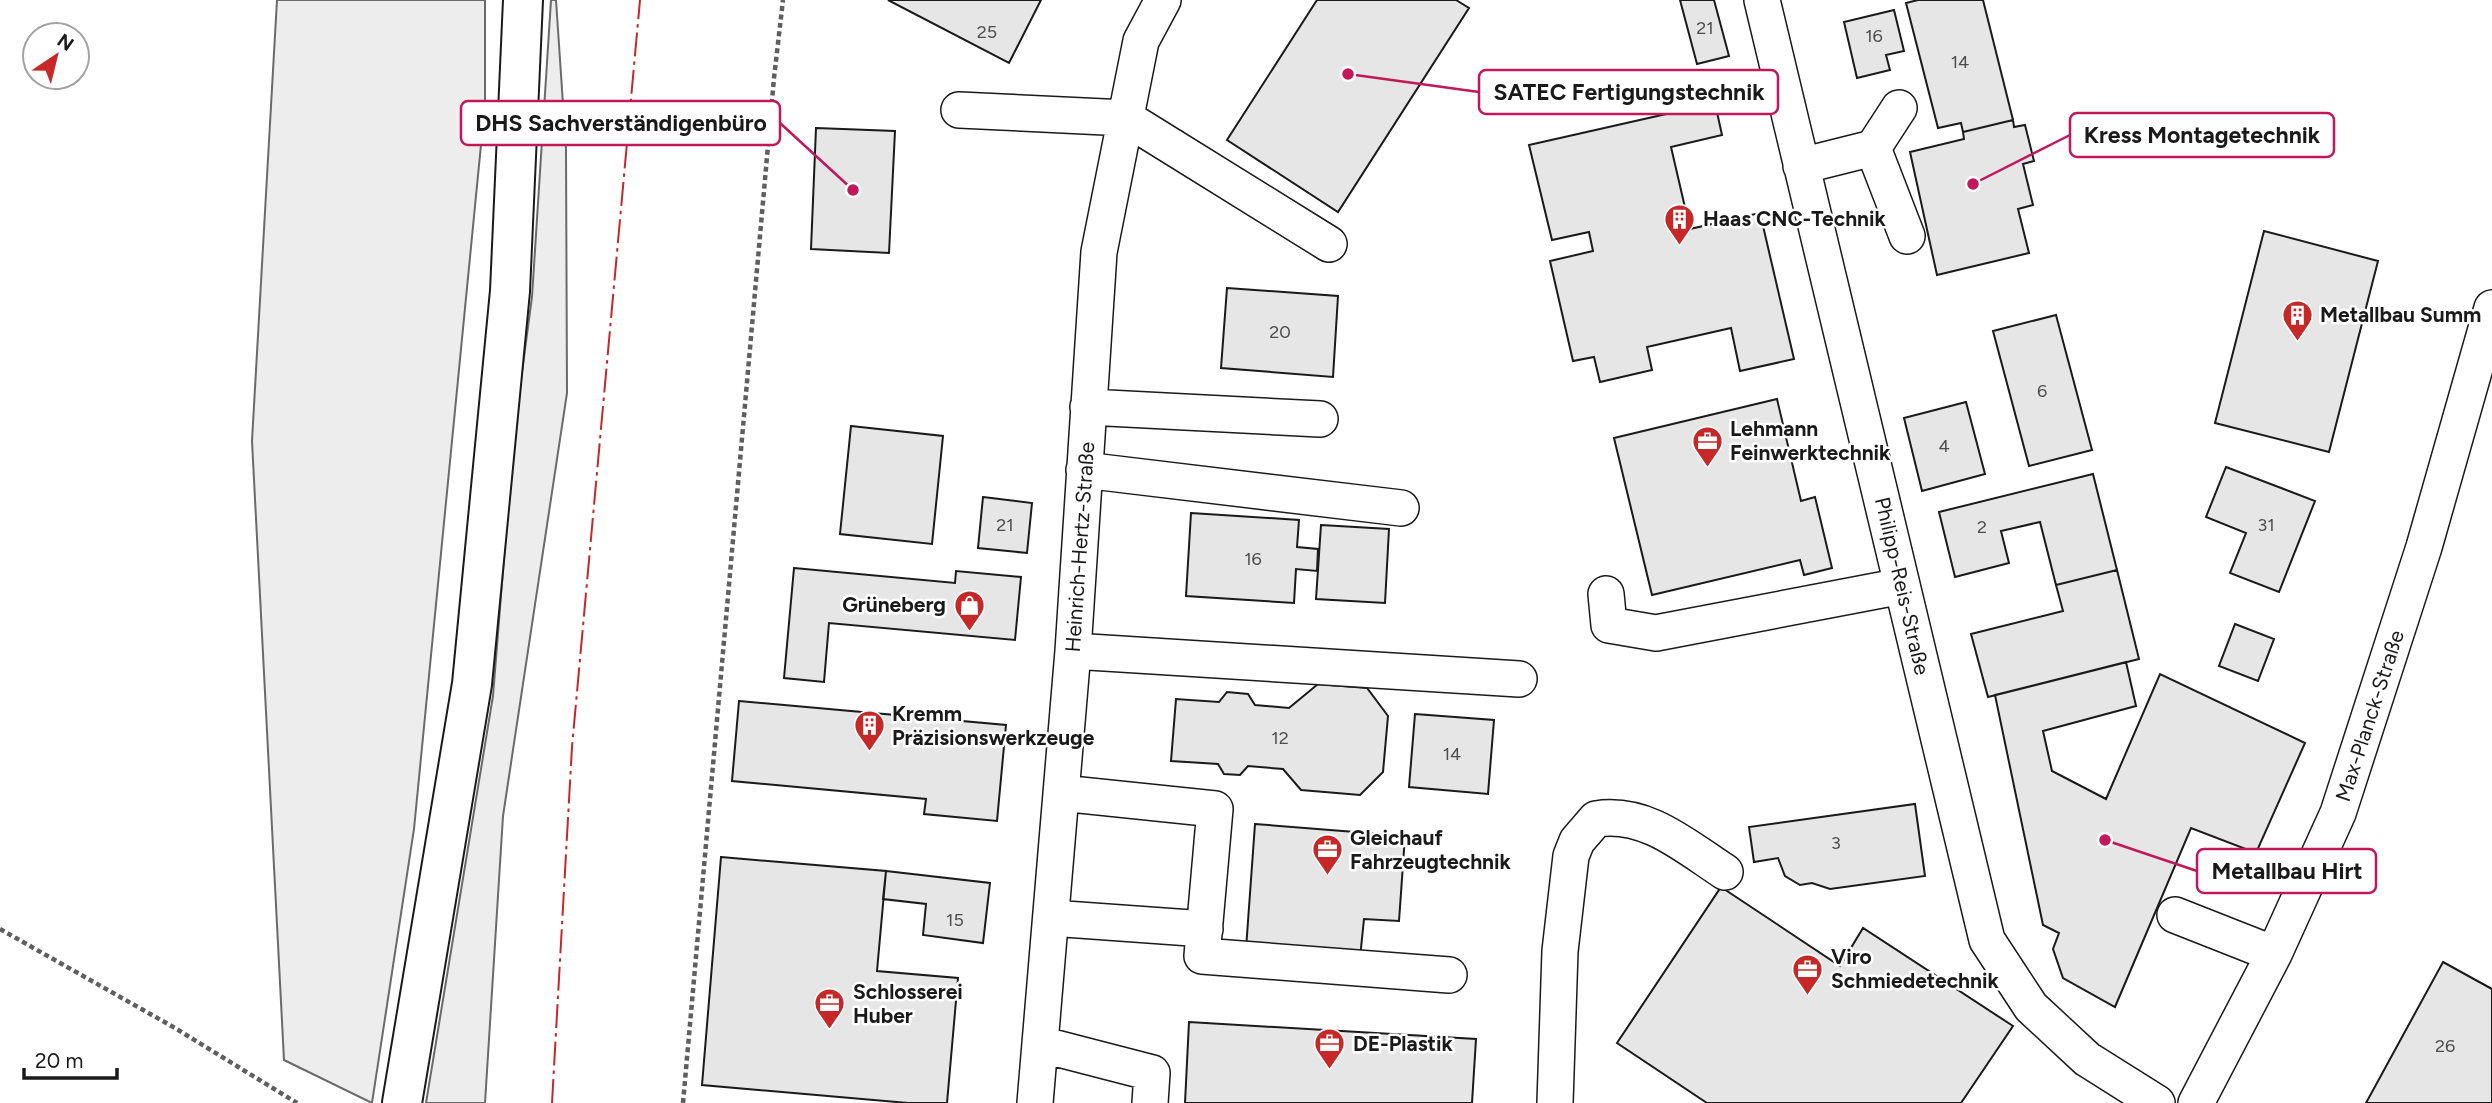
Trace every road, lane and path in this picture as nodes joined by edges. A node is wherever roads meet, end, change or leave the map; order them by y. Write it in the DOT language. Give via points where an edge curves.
graph roads {
  1 [pos="523,0"];
  2 [pos="783,0"];
  3 [pos="1162,0"];
  4 [pos="1762,0"];
  5 [pos="1899,108"];
  6 [pos="959,110"];
  7 [pos="1126,118"];
  8 [pos="1874,148"];
  9 [pos="1801,166"];
  10 [pos="1907,236"];
  11 [pos="1329,244"];
  12 [pos="2492,308"];
  13 [pos="1088,407"];
  14 [pos="1320,419"];
  15 [pos="1084,470"];
  16 [pos="1401,508"];
  17 [pos="1902,586"];
  18 [pos="1606,594"];
  19 [pos="1073,651"];
  20 [pos="1519,679"];
  21 [pos="1061,793"];
  22 [pos="1725,872"];
  23 [pos="2175,915"];
  24 [pos="1051,918"];
  25 [pos="0,929"];
  26 [pos="1205,929"];
  27 [pos="2274,954"];
  28 [pos="1449,975"];
  29 [pos="1040,1044"];
  30 [pos="297,1103"];
  31 [pos="402,1103"];
  32 [pos="683,1103"];
  33 [pos="1035,1103"];
  34 [pos="1150,1103"];
  35 [pos="1555,1103"];
  36 [pos="2157,1103"];
  37 [pos="2196,1103"];
  1 -- 31 [label="main road" via="510,291 472,684"];
  2 -- 32 [label="path"];
  3 -- 7 [label="street, Heinrich-Hertz-Straße" via="1141,41"];
  4 -- 9 [label="street, Philipp-Reis-Straße"];
  5 -- 8 [label="street"];
  6 -- 7 [label="street"];
  7 -- 11 [label="street"];
  7 -- 13 [label="street, Heinrich-Hertz-Straße" via="1099,252"];
  8 -- 9 [label="street"];
  8 -- 10 [label="street"];
  9 -- 17 [label="street, Philipp-Reis-Straße"];
  12 -- 27 [label="street, Max-Planck-Straße" via="2424,547 2338,813"];
  13 -- 14 [label="street"];
  13 -- 15 [label="street, Heinrich-Hertz-Straße"];
  15 -- 16 [label="street"];
  15 -- 19 [label="street, Heinrich-Hertz-Straße"];
  17 -- 18 [label="street" via="1656,633 1609,625"];
  17 -- 36 [label="street, Philipp-Reis-Straße" via="1987,940 2031,1007 2087,1059"];
  19 -- 20 [label="street"];
  19 -- 21 [label="street, Heinrich-Hertz-Straße"];
  21 -- 24 [label="street, Heinrich-Hertz-Straße"];
  21 -- 26 [label="street" via="1215,809"];
  22 -- 35 [label="street" via="1664,832 1627,817 1596,819 1577,841 1571,856 1560,951"];
  23 -- 27 [label="street"];
  24 -- 26 [label="street"];
  24 -- 29 [label="street, Heinrich-Hertz-Straße"];
  25 -- 30 [label="path"];
  26 -- 28 [label="street" via="1202,956"];
  27 -- 37 [label="street, Max-Planck-Straße"];
  29 -- 33 [label="street, Heinrich-Hertz-Straße"];
  29 -- 34 [label="street" via="1152,1073"];
}
